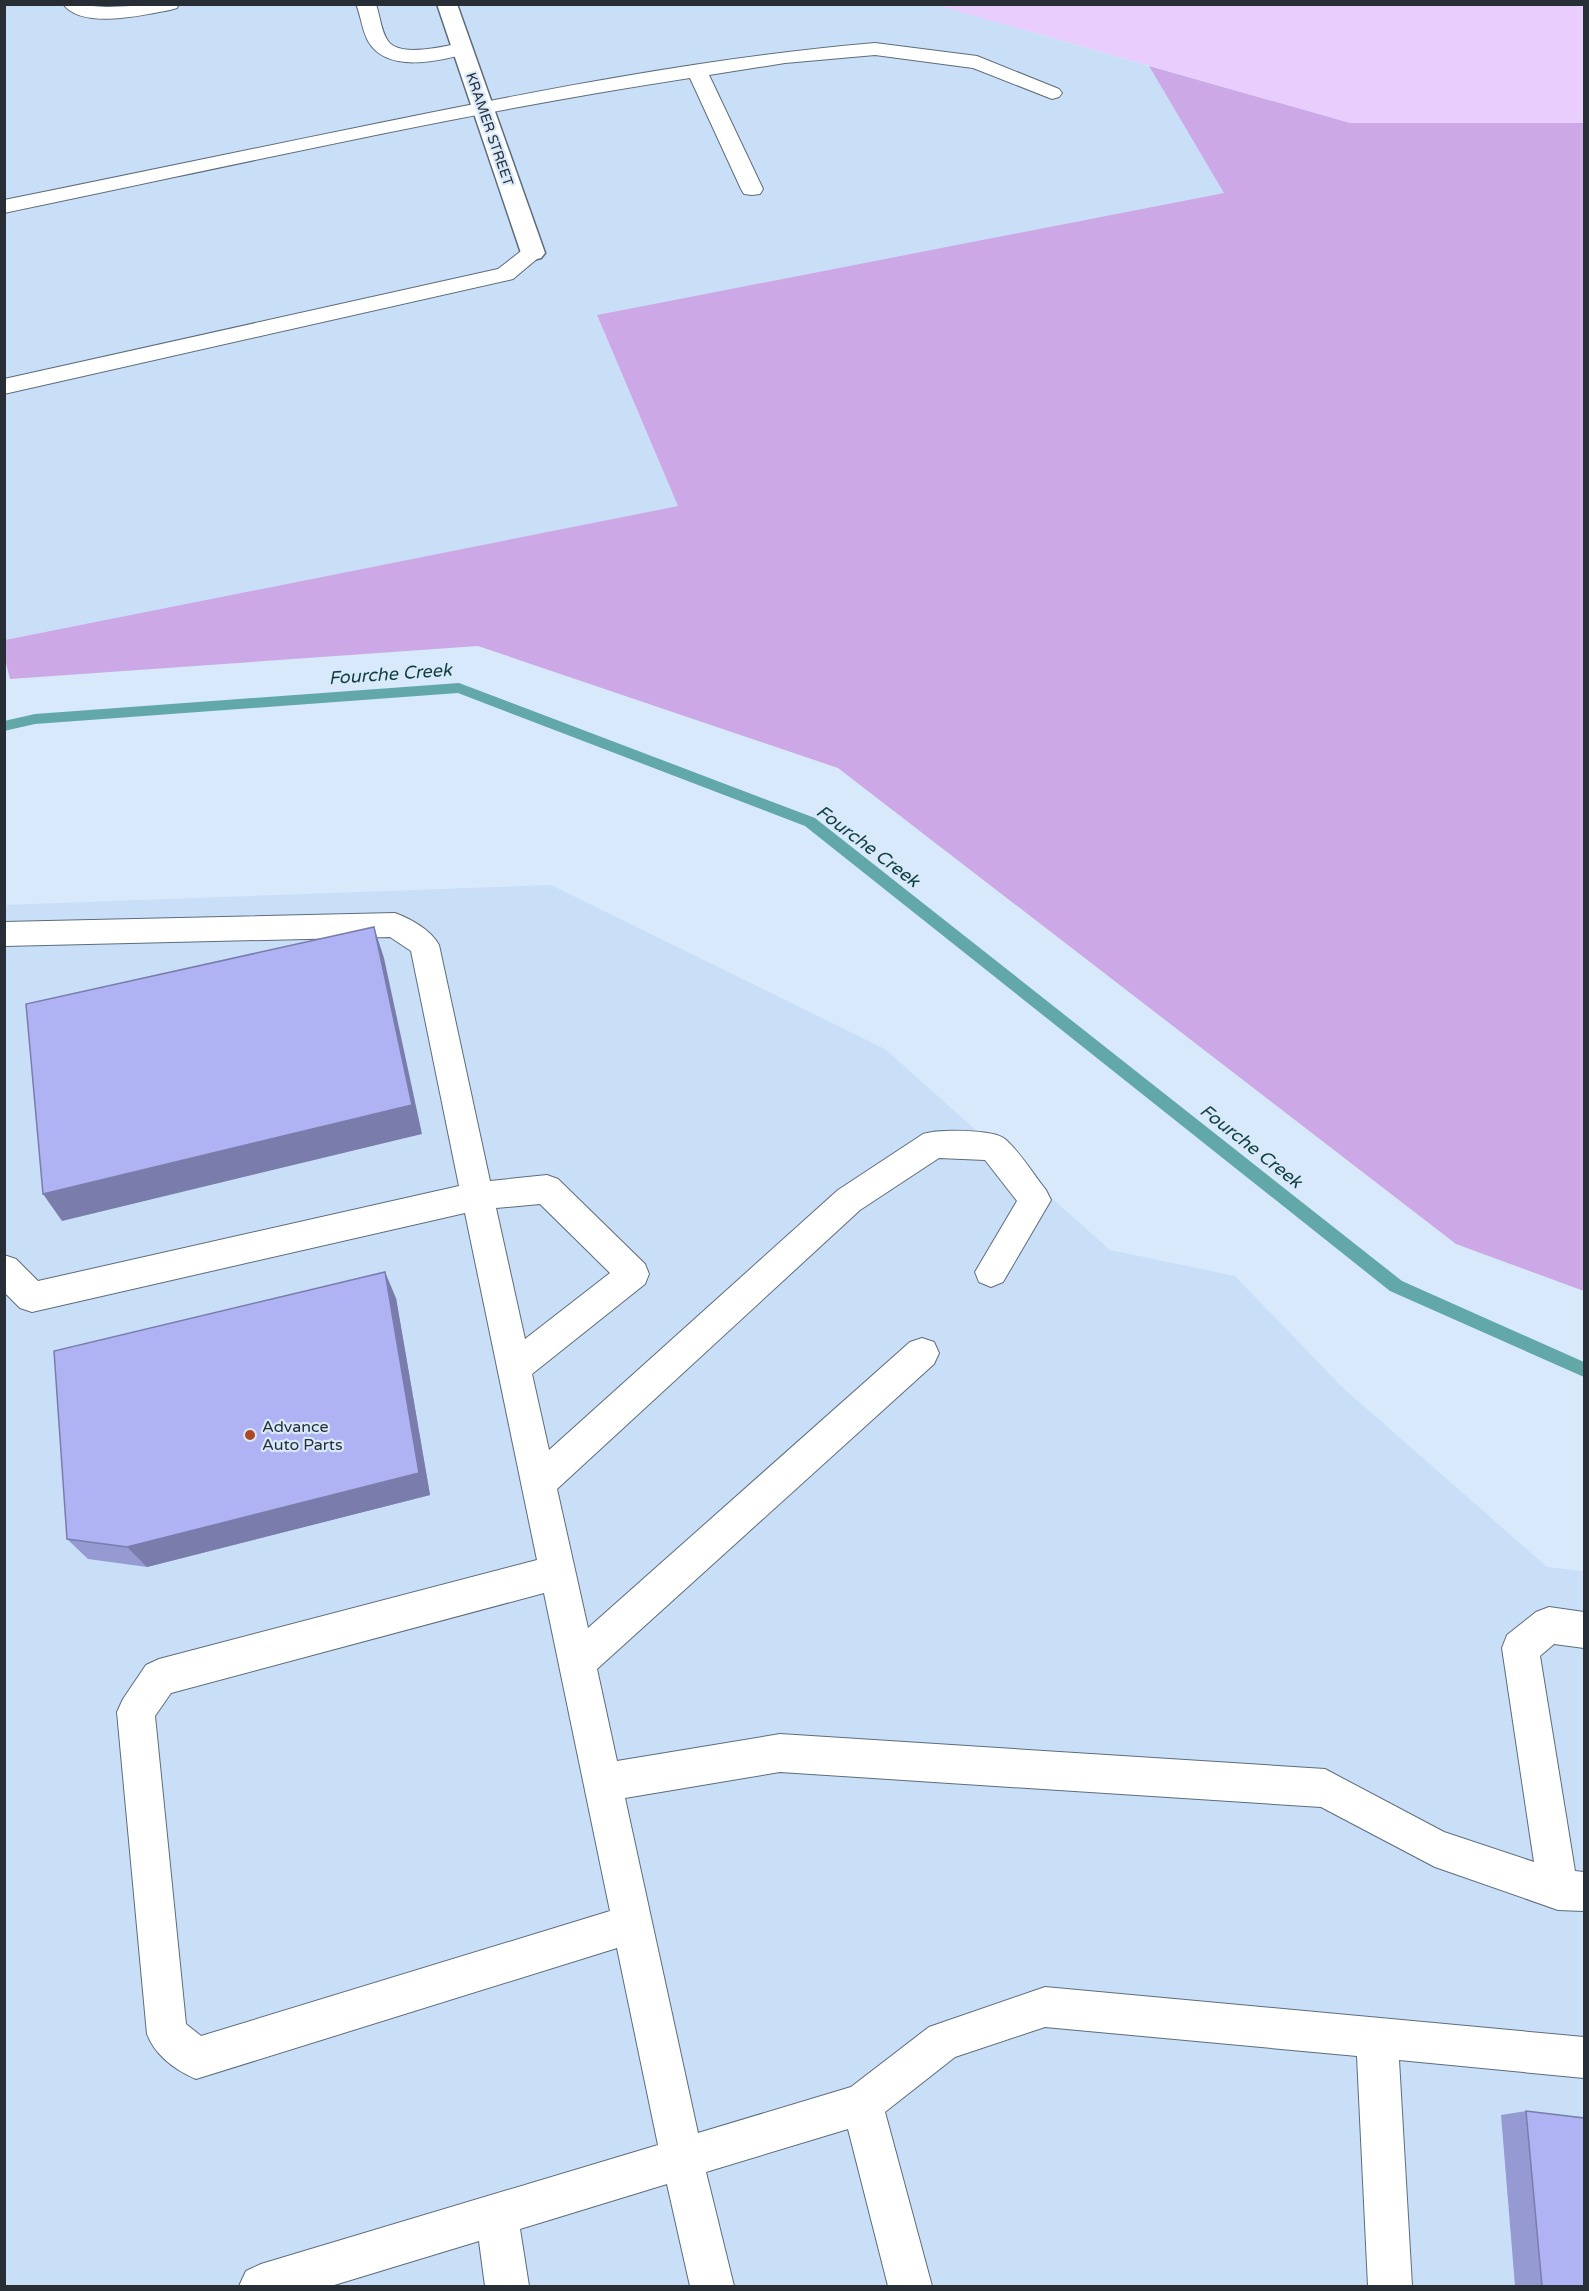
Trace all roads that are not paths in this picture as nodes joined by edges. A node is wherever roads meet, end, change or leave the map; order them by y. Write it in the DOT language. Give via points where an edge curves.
graph roads {
  1 [pos="72,4"];
  2 [pos="170,4"];
  3 [pos="366,4"];
  4 [pos="447,4"];
  5 [pos="462,49"];
  6 [pos="697,71"];
  7 [pos="1052,93"];
  8 [pos="482,108"];
  9 [pos="752,189"];
  10 [pos="4,207"];
  11 [pos="533,254"];
  12 [pos="4,387"];
  13 [pos="4,934"];
  14 [pos="477,1196"];
  15 [pos="4,1269"];
  16 [pos="991,1272"];
  17 [pos="922,1353"];
  18 [pos="514,1368"];
  19 [pos="538,1483"];
  20 [pos="557,1572"];
  21 [pos="1584,1630"];
  22 [pos="577,1662"];
  23 [pos="602,1783"];
  24 [pos="1571,1890"];
  25 [pos="632,1924"];
  26 [pos="1377,2038"];
  27 [pos="1584,2057"];
  28 [pos="862,2104"];
  29 [pos="682,2158"];
  30 [pos="496,2215"];
  31 [pos="273,2283"];
  32 [pos="507,2286"];
  33 [pos="712,2286"];
  34 [pos="910,2286"];
  35 [pos="1390,2286"];
  1 -- 2 [label="lane" via="81,10 106,14"];
  3 -- 5 [label="lane" via="378,42 385,49 412,56"];
  4 -- 5 [label="street, KRAMER STREET"];
  5 -- 8 [label="street, KRAMER STREET"];
  6 -- 7 [label="lane" via="785,57 875,49 977,62"];
  6 -- 8 [label="lane"];
  6 -- 9 [label="lane"];
  8 -- 10 [label="lane"];
  8 -- 11 [label="street, KRAMER STREET"];
  11 -- 12 [label="lane" via="505,274"];
  13 -- 14 [label="lane" via="395,925 424,945"];
  14 -- 15 [label="lane" via="32,1297"];
  14 -- 18 [label="lane"];
  14 -- 18 [label="lane" via="547,1189 633,1274"];
  16 -- 19 [label="lane" via="1035,1200 993,1148 934,1144 849,1200"];
  17 -- 22 [label="lane"];
  18 -- 19 [label="lane"];
  19 -- 20 [label="lane"];
  20 -- 22 [label="lane"];
  20 -- 25 [label="lane" via="159,1678 136,1712 167,2034 196,2058"];
  21 -- 24 [label="lane" via="1549,1625 1520,1648"];
  22 -- 23 [label="lane"];
  23 -- 24 [label="lane" via="780,1753 1325,1788 1435,1848"];
  23 -- 25 [label="lane"];
  25 -- 29 [label="lane"];
  26 -- 27 [label="lane"];
  26 -- 28 [label="lane" via="1045,2007 943,2041"];
  26 -- 35 [label="lane"];
  28 -- 29 [label="lane"];
  28 -- 34 [label="lane"];
  29 -- 30 [label="lane"];
  29 -- 33 [label="lane"];
  30 -- 31 [label="lane"];
  30 -- 32 [label="lane"];
}
